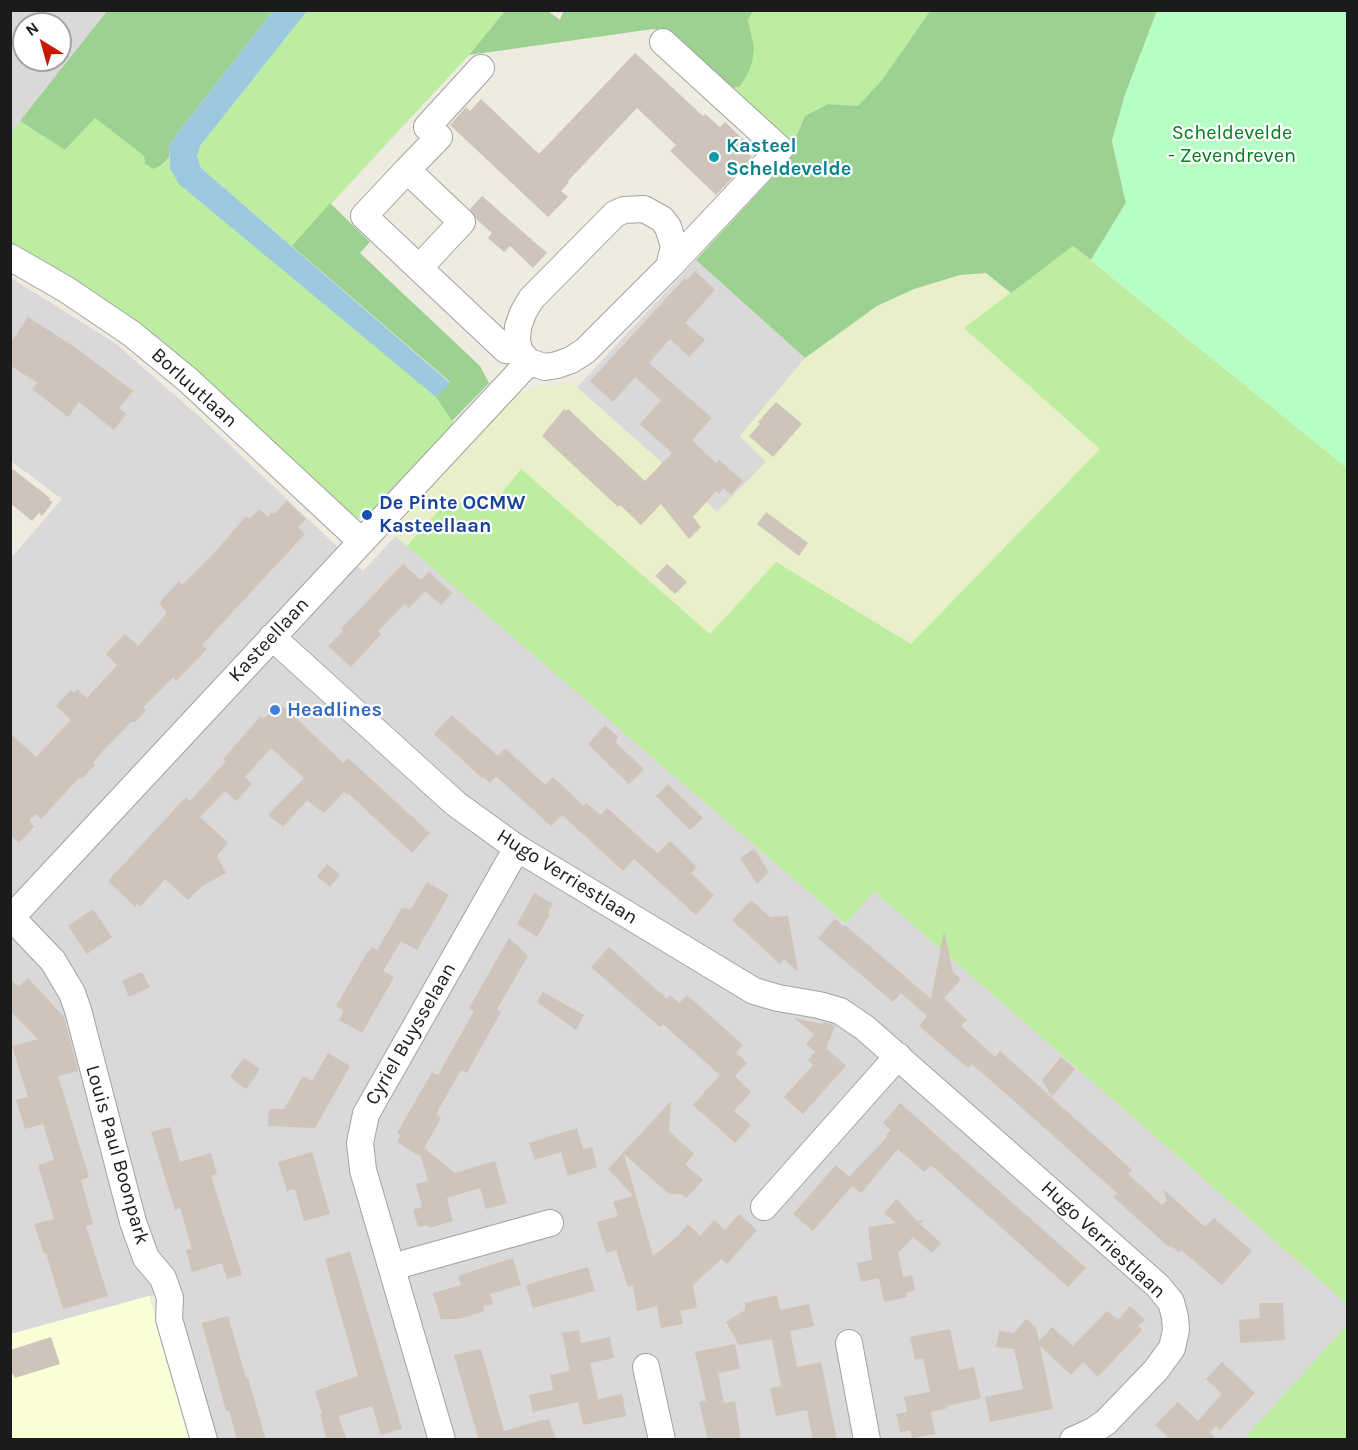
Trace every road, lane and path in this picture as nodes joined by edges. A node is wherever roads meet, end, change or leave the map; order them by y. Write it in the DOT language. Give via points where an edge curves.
graph roads {
  1 [pos="663,42"];
  2 [pos="481,68"];
  3 [pos="407,170"];
  4 [pos="10,257"];
  5 [pos="669,267"];
  6 [pos="419,268"];
  7 [pos="524,357"];
  8 [pos="361,541"];
  9 [pos="272,637"];
  10 [pos="517,848"];
  11 [pos="11,918"];
  12 [pos="898,1056"];
  13 [pos="764,1207"];
  14 [pos="550,1222"];
  15 [pos="392,1267"];
  16 [pos="849,1342"];
  17 [pos="646,1367"];
  18 [pos="204,1440"];
  19 [pos="442,1440"];
  20 [pos="662,1440"];
  21 [pos="867,1440"];
  22 [pos="1073,1440"];
  1 -- 5 [label="street" via="780,149"];
  2 -- 3 [label="street" via="427,126 439,137"];
  3 -- 6 [label="street" via="462,222"];
  3 -- 6 [label="street" via="364,216"];
  4 -- 8 [label="street, Borluutlaan" via="132,334 188,380"];
  5 -- 7 [label="street" via="585,351 571,360 545,367"];
  5 -- 7 [label="street" via="674,246 662,219 644,209 615,214 531,299 518,327 517,340"];
  6 -- 7 [label="street" via="506,350"];
  7 -- 8 [label="street, Kasteellaan"];
  8 -- 9 [label="street, Kasteellaan"];
  9 -- 10 [label="street, Hugo Verriestlaan" via="456,804"];
  9 -- 11 [label="street, Kasteellaan"];
  10 -- 12 [label="street, Hugo Verriestlaan" via="754,991 840,1011"];
  10 -- 15 [label="street, Cyriel Buysselaan" via="366,1114 360,1143 363,1170"];
  11 -- 18 [label="street, Louis Paul Boonpark" via="53,961 72,993 133,1222 146,1258 163,1278 170,1298 169,1319"];
  12 -- 13 [label="street"];
  12 -- 22 [label="street, Hugo Verriestlaan" via="1158,1286 1171,1302 1176,1330 1172,1348 1106,1422"];
  14 -- 15 [label="street"];
  15 -- 19 [label="street, Cyriel Buysselaan"];
  16 -- 21 [label="street"];
  17 -- 20 [label="street"];
}
